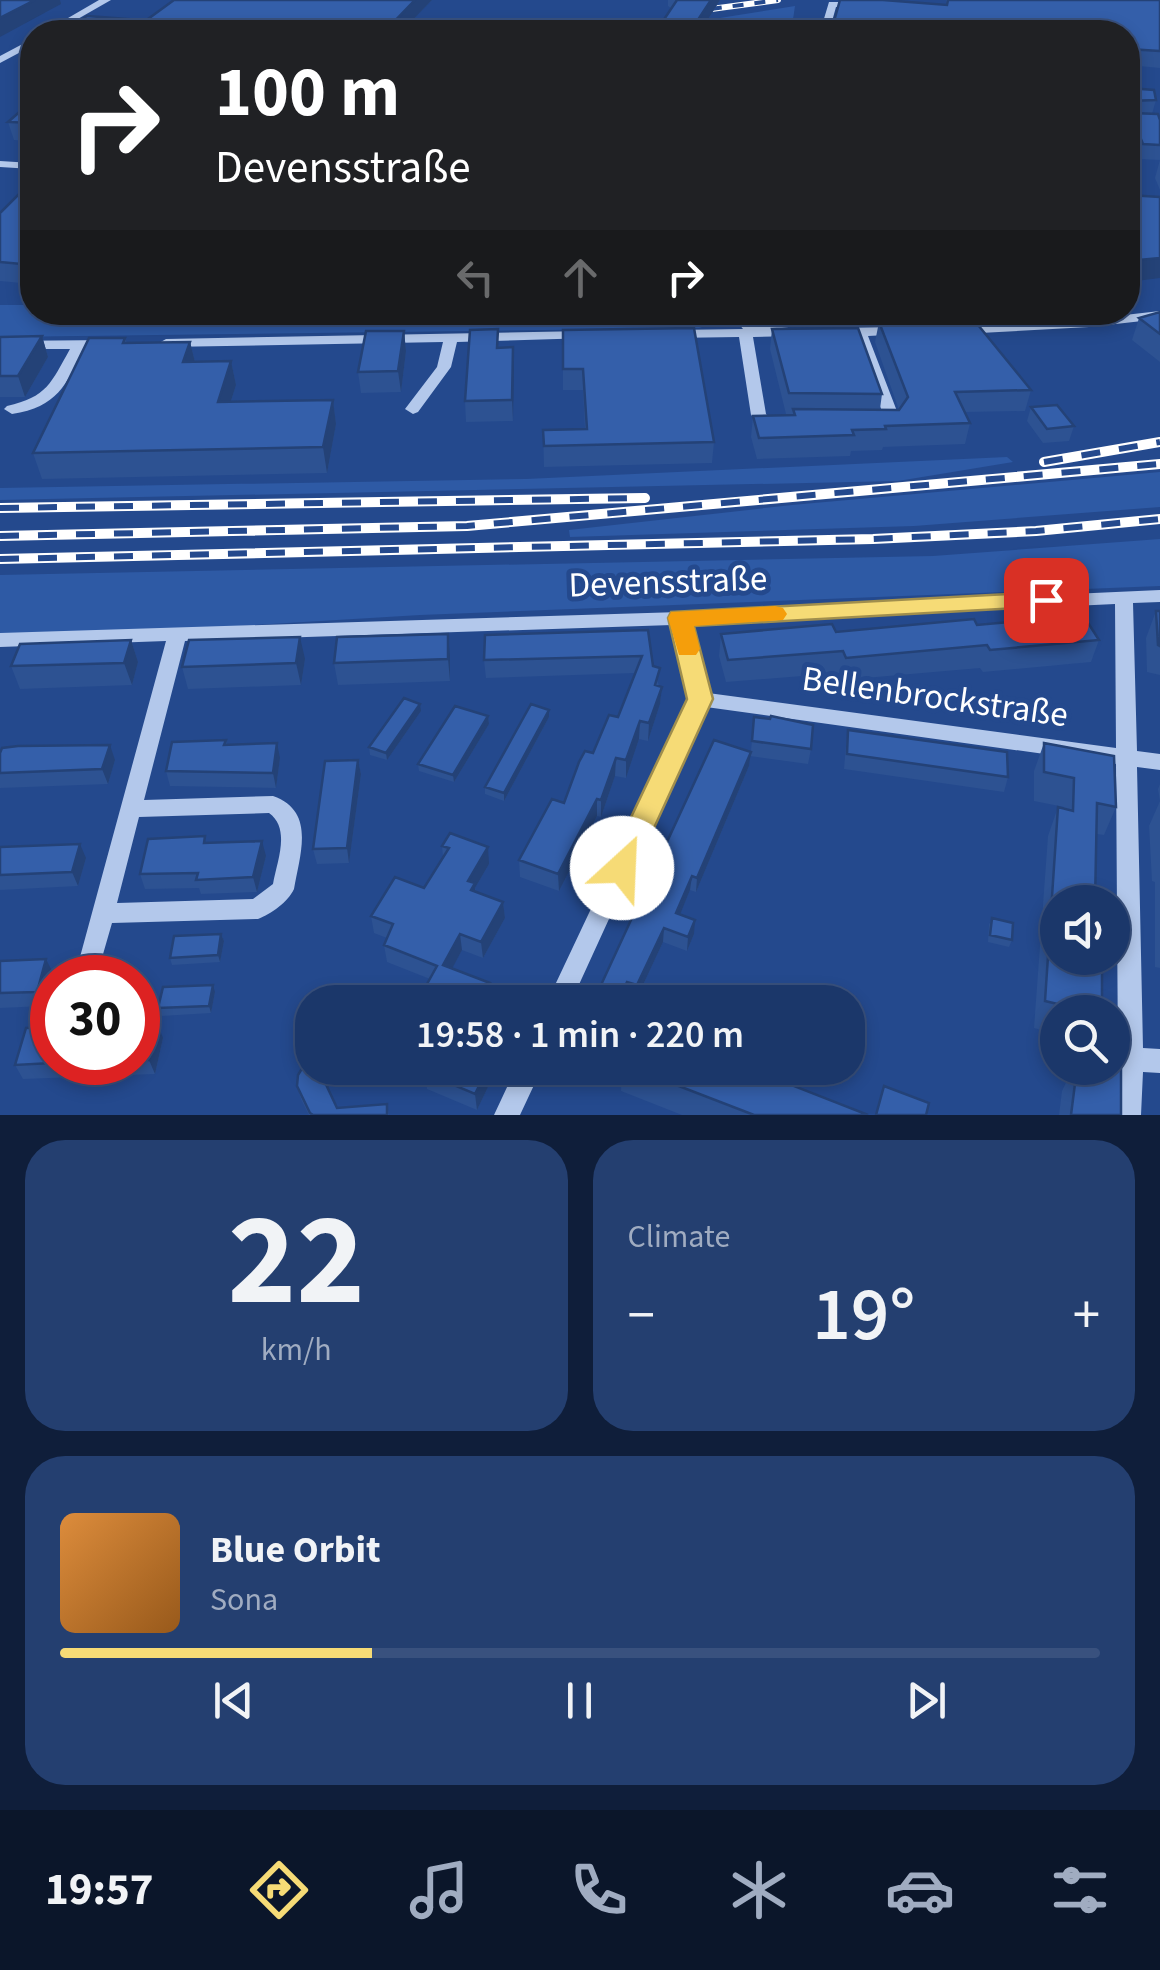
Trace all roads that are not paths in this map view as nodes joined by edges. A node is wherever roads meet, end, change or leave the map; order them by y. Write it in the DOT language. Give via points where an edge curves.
graph roads {
  1 [pos="106,0"];
  2 [pos="882,6"];
  3 [pos="70,20"];
  4 [pos="827,20"];
  5 [pos="747,325"];
  6 [pos="1050,325"];
  7 [pos="917,331"];
  8 [pos="936,331"];
  9 [pos="766,332"];
  10 [pos="803,332"];
  11 [pos="822,332"];
  12 [pos="860,332"];
  13 [pos="745,333"];
  14 [pos="647,334"];
  15 [pos="608,335"];
  16 [pos="451,338"];
  17 [pos="155,343"];
  18 [pos="80,344"];
  19 [pos="118,344"];
  20 [pos="0,346"];
  21 [pos="414,408"];
  22 [pos="12,409"];
  23 [pos="869,424"];
  24 [pos="791,425"];
  25 [pos="1124,596"];
  26 [pos="1160,596"];
  27 [pos="680,618"];
  28 [pos="178,633"];
  29 [pos="0,640"];
  30 [pos="700,699"];
  31 [pos="1127,758"];
  32 [pos="1160,762"];
  33 [pos="129,810"];
  34 [pos="103,913"];
  35 [pos="92,955"];
  36 [pos="567,985"];
  37 [pos="1131,1059"];
  38 [pos="1160,1061"];
  39 [pos="521,1085"];
  40 [pos="507,1115"];
  41 [pos="1128,1115"];
  1 -- 3 [label="street"];
  2 -- 4 [label="street" via="832,4"];
  5 -- 9 [label="street"];
  6 -- 8 [label="street"];
  7 -- 12 [label="street"];
  9 -- 10 [label="street"];
  9 -- 13 [label="street"];
  11 -- 12 [label="street"];
  12 -- 23 [label="street" via="892,420"];
  13 -- 14 [label="street"];
  13 -- 24 [label="street" via="759,414 772,425"];
  15 -- 16 [label="street"];
  16 -- 17 [label="street"];
  16 -- 21 [label="street" via="444,367"];
  18 -- 19 [label="street"];
  18 -- 20 [label="street"];
  18 -- 22 [label="street" via="48,399"];
  25 -- 26 [label="street, Devensstraße"];
  25 -- 27 [label="street, Devensstraße"];
  25 -- 31 [label="street"];
  27 -- 28 [label="street, Devensstraße"];
  27 -- 30 [label="street"];
  28 -- 29 [label="street, Devensstraße"];
  28 -- 33 [label="street"];
  30 -- 31 [label="street, Bellenbrockstraße"];
  30 -- 36 [label="street"];
  31 -- 32 [label="street, Bellenbrockstraße"];
  31 -- 37 [label="street"];
  33 -- 34 [label="street"];
  33 -- 34 [label="street" via="273,804 288,814 292,832 283,889 258,909"];
  34 -- 35 [label="street"];
  37 -- 38 [label="street"];
  37 -- 41 [label="street"];
  39 -- 40 [label="street"];
}
